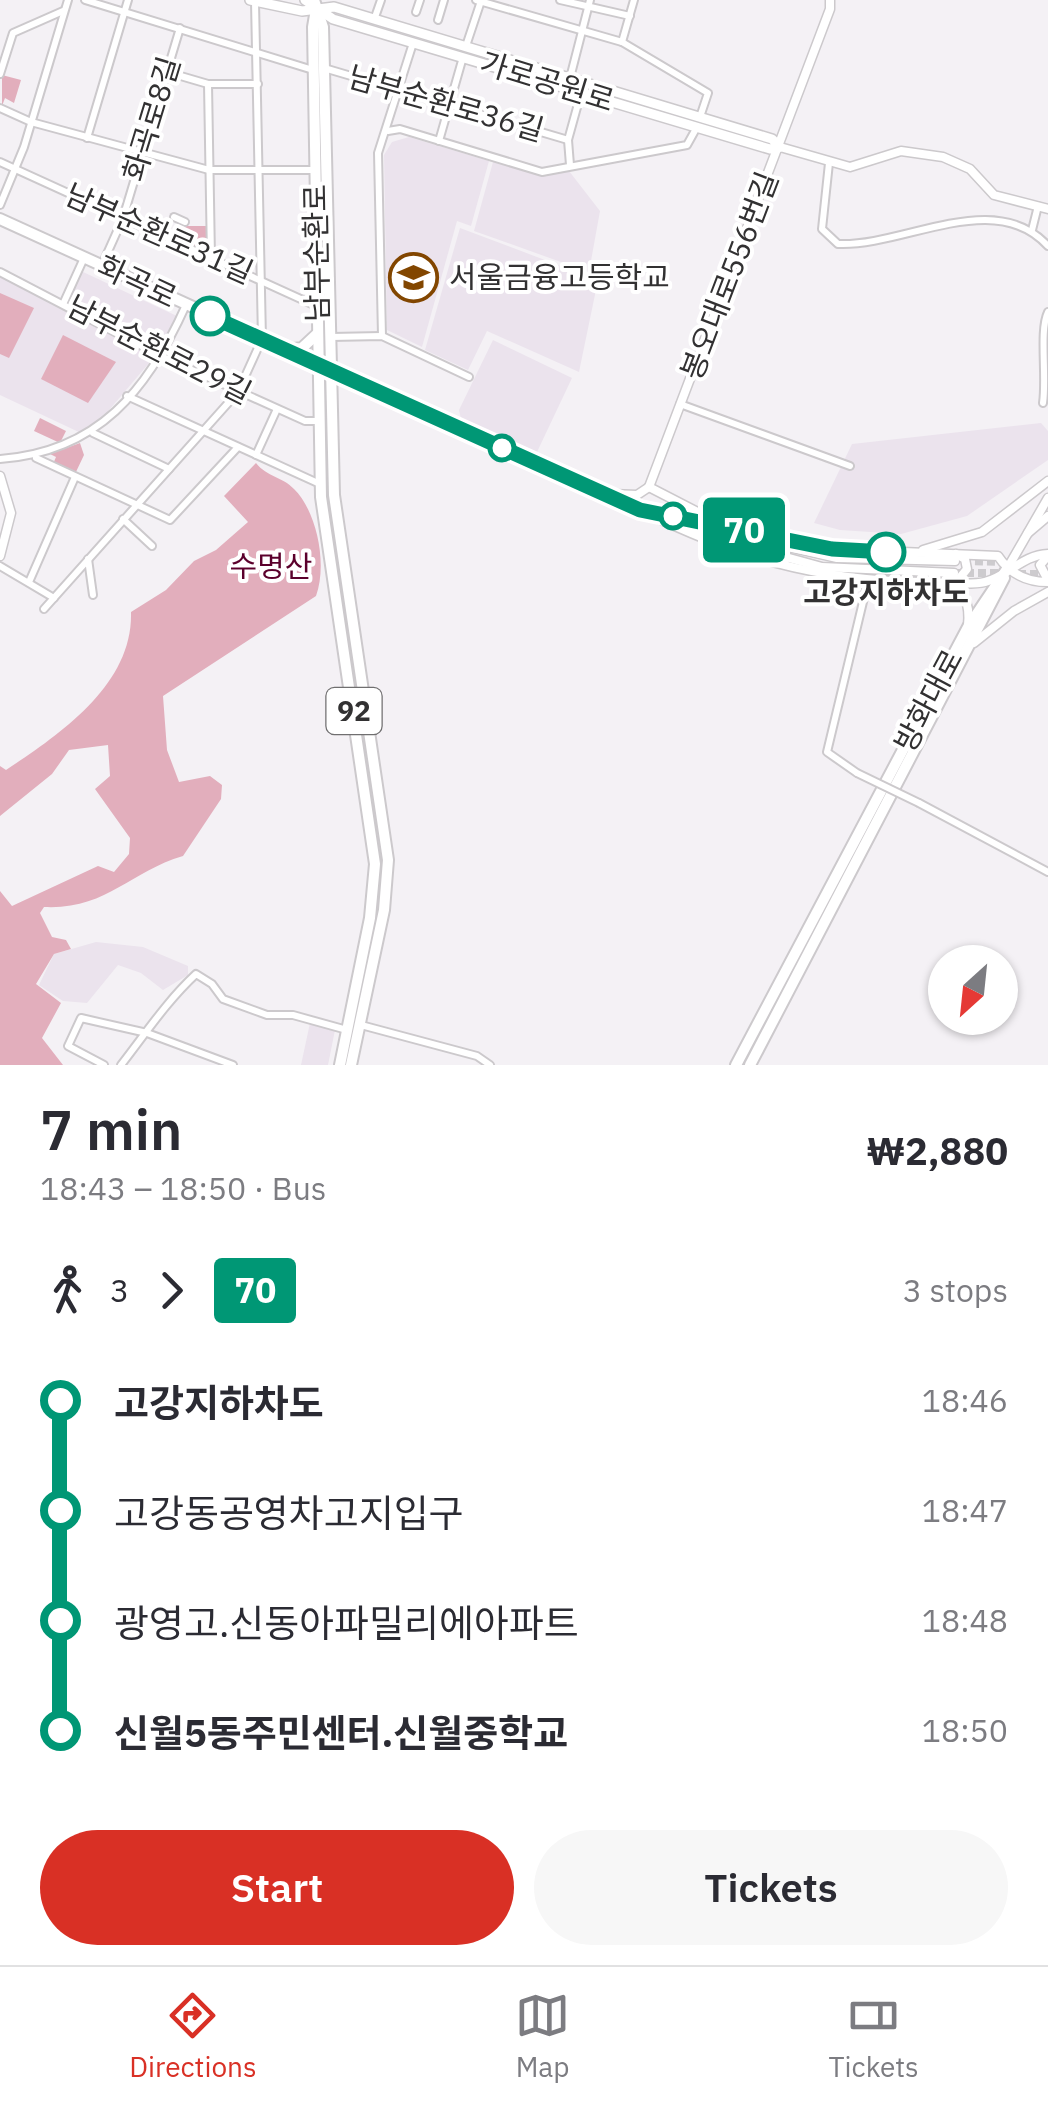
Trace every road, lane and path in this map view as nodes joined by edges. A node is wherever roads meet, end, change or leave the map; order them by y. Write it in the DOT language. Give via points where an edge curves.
graph roads {
  1 [pos="68,0"];
  2 [pos="85,0"];
  3 [pos="128,0"];
  4 [pos="305,0"];
  5 [pos="380,0"];
  6 [pos="420,0"];
  7 [pos="444,0"];
  8 [pos="479,0"];
  9 [pos="518,0"];
  10 [pos="560,0"];
  11 [pos="634,0"];
  12 [pos="830,0"];
  13 [pos="252,1"];
  14 [pos="316,3"];
  15 [pos="589,4"];
  16 [pos="64,11"];
  17 [pos="515,11"];
  18 [pos="124,12"];
  19 [pos="416,12"];
  20 [pos="630,16"];
  21 [pos="374,20"];
  22 [pos="438,20"];
  23 [pos="180,28"];
  24 [pos="582,31"];
  25 [pos="622,42"];
  26 [pos="414,43"];
  27 [pos="257,52"];
  28 [pos="464,52"];
  29 [pos="319,69"];
  30 [pos="166,72"];
  31 [pos="0,74"];
  32 [pos="570,78"];
  33 [pos="208,84"];
  34 [pos="258,84"];
  35 [pos="400,90"];
  36 [pos="581,93"];
  37 [pos="450,104"];
  38 [pos="0,108"];
  39 [pos="31,122"];
  40 [pos="699,122"];
  41 [pos="388,132"];
  42 [pos="87,138"];
  43 [pos="568,140"];
  44 [pos="439,141"];
  45 [pos="780,147"];
  46 [pos="142,154"];
  47 [pos="0,162"];
  48 [pos="829,164"];
  49 [pos="570,165"];
  50 [pos="16,169"];
  51 [pos="209,170"];
  52 [pos="259,170"];
  53 [pos="315,170"];
  54 [pos="0,205"];
  55 [pos="1043,207"];
  56 [pos="174,216"];
  57 [pos="122,218"];
  58 [pos="0,219"];
  59 [pos="185,222"];
  60 [pos="1032,230"];
  61 [pos="1048,246"];
  62 [pos="84,258"];
  63 [pos="211,258"];
  64 [pos="101,266"];
  65 [pos="0,272"];
  66 [pos="261,281"];
  67 [pos="64,302"];
  68 [pos="186,304"];
  69 [pos="318,306"];
  70 [pos="1048,312"];
  71 [pos="318,320"];
  72 [pos="318,333"];
  73 [pos="331,336"];
  74 [pos="382,336"];
  75 [pos="262,340"];
  76 [pos="286,350"];
  77 [pos="163,357"];
  78 [pos="318,366"];
  79 [pos="332,372"];
  80 [pos="469,377"];
  81 [pos="238,392"];
  82 [pos="128,396"];
  83 [pos="1043,402"];
  84 [pos="680,404"];
  85 [pos="319,406"];
  86 [pos="277,409"];
  87 [pos="319,421"];
  88 [pos="202,431"];
  89 [pos="93,433"];
  90 [pos="333,434"];
  91 [pos="238,447"];
  92 [pos="256,455"];
  93 [pos="35,458"];
  94 [pos="0,459"];
  95 [pos="850,466"];
  96 [pos="168,469"];
  97 [pos="0,476"];
  98 [pos="75,477"];
  99 [pos="1048,481"];
  100 [pos="320,484"];
  101 [pos="649,487"];
  102 [pos="603,494"];
  103 [pos="1048,498"];
  104 [pos="135,506"];
  105 [pos="640,510"];
  106 [pos="1048,516"];
  107 [pos="123,519"];
  108 [pos="721,525"];
  109 [pos="1021,539"];
  110 [pos="152,546"];
  111 [pos="907,554"];
  112 [pos="1048,555"];
  113 [pos="0,556"];
  114 [pos="955,557"];
  115 [pos="88,558"];
  116 [pos="0,566"];
  117 [pos="1007,570"];
  118 [pos="954,577"];
  119 [pos="868,581"];
  120 [pos="1048,581"];
  121 [pos="29,582"];
  122 [pos="932,582"];
  123 [pos="1048,592"];
  124 [pos="93,595"];
  125 [pos="54,598"];
  126 [pos="44,609"];
  127 [pos="968,627"];
  128 [pos="970,646"];
  129 [pos="1048,872"];
  130 [pos="361,1025"];
  131 [pos="347,1030"];
  132 [pos="147,1033"];
  133 [pos="340,1062"];
  134 [pos="354,1062"];
  135 [pos="123,1064"];
  136 [pos="104,1065"];
  137 [pos="233,1065"];
  138 [pos="490,1065"];
  139 [pos="736,1065"];
  140 [pos="750,1065"];
  1 -- 16 [label="street"];
  2 -- 18 [label="street, 남부순환로36길"];
  3 -- 18 [label="street"];
  4 -- 14 [label="main road, 가로공원로"];
  5 -- 21 [label="street"];
  6 -- 19 [label="street"];
  7 -- 22 [label="street"];
  8 -- 17 [label="street"];
  8 -- 28 [label="street, 가로공원로"];
  9 -- 17 [label="street"];
  10 -- 15 [label="street"];
  11 -- 20 [label="street"];
  12 -- 45 [label="street, 봉오대로556번길"];
  13 -- 14 [label="main road, 가로공원로" via="302,11"];
  13 -- 27 [label="street"];
  14 -- 21 [label="main road, 가로공원로"];
  14 -- 26 [label="main road, 가로공원로" via="333,19"];
  14 -- 29 [label="main road, 남부순환로 / 92"];
  15 -- 20 [label="street"];
  15 -- 24 [label="street"];
  16 -- 31 [label="street" via="14,33"];
  16 -- 39 [label="street"];
  17 -- 24 [label="street"];
  18 -- 23 [label="street, 남부순환로36길"];
  18 -- 42 [label="street"];
  20 -- 25 [label="street"];
  21 -- 28 [label="main road, 가로공원로"];
  23 -- 27 [label="street, 남부순환로36길"];
  23 -- 30 [label="street, 화곡로8길"];
  24 -- 25 [label="street"];
  24 -- 32 [label="street"];
  25 -- 40 [label="street" via="708,93"];
  26 -- 28 [label="main road, 가로공원로"];
  26 -- 35 [label="street"];
  27 -- 29 [label="street, 남부순환로36길"];
  27 -- 34 [label="street"];
  28 -- 32 [label="main road, 가로공원로"];
  28 -- 36 [label="main road, 가로공원로"];
  28 -- 37 [label="street"];
  29 -- 35 [label="street, 남부순환로36길"];
  29 -- 53 [label="main road, 남부순환로 / 92"];
  29 -- 73 [label="main road, 남부순환로 / 92"];
  30 -- 33 [label="street"];
  30 -- 46 [label="street, 화곡로8길"];
  32 -- 40 [label="main road, 가로공원로"];
  33 -- 34 [label="street"];
  33 -- 51 [label="street"];
  34 -- 52 [label="street"];
  35 -- 37 [label="street, 남부순환로36길"];
  35 -- 41 [label="street"];
  36 -- 40 [label="main road, 가로공원로"];
  36 -- 43 [label="street"];
  37 -- 43 [label="street, 남부순환로36길"];
  37 -- 44 [label="street"];
  38 -- 39 [label="street"];
  39 -- 42 [label="street"];
  39 -- 50 [label="street"];
  40 -- 45 [label="main road, 가로공원로" via="772,139"];
  40 -- 49 [label="street" via="687,145"];
  41 -- 44 [label="street" via="400,129"];
  41 -- 74 [label="street" via="378,154"];
  42 -- 46 [label="street"];
  43 -- 49 [label="street"];
  44 -- 49 [label="street" via="542,172"];
  45 -- 48 [label="street, 가로공원로"];
  45 -- 84 [label="street, 봉오대로556번길"];
  46 -- 51 [label="street"];
  46 -- 57 [label="street, 화곡로8길"];
  47 -- 50 [label="street, 남부순환로31길"];
  48 -- 55 [label="street, 가로공원로" via="850,167 901,151 943,157 970,170 994,195"];
  48 -- 60 [label="street" via="822,229 838,244 1006,220"];
  50 -- 54 [label="street"];
  50 -- 57 [label="street, 남부순환로31길"];
  51 -- 52 [label="street"];
  51 -- 63 [label="street"];
  52 -- 53 [label="street"];
  52 -- 66 [label="street"];
  53 -- 69 [label="main road, 남부순환로 / 92"];
  55 -- 60 [label="street"];
  56 -- 59 [label="street, 남부순환로31길"];
  57 -- 63 [label="street, 남부순환로31길"];
  57 -- 64 [label="street, 화곡로8길"];
  58 -- 62 [label="main road, 화곡로"];
  60 -- 61 [label="street"];
  62 -- 64 [label="main road, 화곡로"];
  62 -- 67 [label="street"];
  63 -- 66 [label="street, 남부순환로31길"];
  64 -- 68 [label="main road, 화곡로"];
  65 -- 67 [label="street, 남부순환로29길"];
  66 -- 69 [label="street, 남부순환로31길"];
  66 -- 75 [label="street"];
  67 -- 77 [label="street, 남부순환로29길"];
  68 -- 75 [label="main road, 화곡로"];
  68 -- 77 [label="street"];
  69 -- 71 [label="main road, 남부순환로 / 92"];
  70 -- 83 [label="street"];
  71 -- 72 [label="main road, 남부순환로 / 92"];
  71 -- 73 [label="main road" via="323,338"];
  72 -- 76 [label="main road" via="302,348"];
  72 -- 78 [label="main road, 남부순환로 / 92"];
  73 -- 74 [label="street"];
  73 -- 79 [label="main road, 남부순환로 / 92"];
  74 -- 80 [label="street"];
  75 -- 76 [label="main road, 화곡로"];
  75 -- 81 [label="street"];
  76 -- 78 [label="main road, 화곡로"];
  77 -- 81 [label="street, 남부순환로29길"];
  77 -- 82 [label="street"];
  78 -- 79 [label="main road, 화곡로"];
  78 -- 85 [label="main road, 남부순환로 / 92"];
  79 -- 90 [label="main road, 남부순환로 / 92"];
  79 -- 102 [label="main road, 화곡로"];
  81 -- 86 [label="street, 남부순환로29길"];
  81 -- 88 [label="street"];
  82 -- 88 [label="street"];
  82 -- 89 [label="street"];
  84 -- 95 [label="street, 봉오대로556번길"];
  84 -- 101 [label="street, 봉오대로556번길"];
  85 -- 87 [label="main road, 남부순환로 / 92"];
  85 -- 90 [label="main road"];
  86 -- 87 [label="street, 남부순환로29길"];
  86 -- 92 [label="street"];
  87 -- 100 [label="main road, 남부순환로 / 92"];
  88 -- 91 [label="street"];
  88 -- 96 [label="street"];
  89 -- 93 [label="street"];
  89 -- 96 [label="street"];
  90 -- 130 [label="main road, 남부순환로 / 92" via="334,495 388,860"];
  91 -- 92 [label="street"];
  91 -- 104 [label="street" via="170,520"];
  92 -- 100 [label="street"];
  93 -- 94 [label="street"];
  93 -- 98 [label="street"];
  96 -- 104 [label="street"];
  97 -- 113 [label="street" via="11,513"];
  98 -- 104 [label="street"];
  98 -- 121 [label="street"];
  99 -- 111 [label="street" via="982,532"];
  100 -- 131 [label="main road, 남부순환로 / 92" via="374,844 370,918"];
  101 -- 102 [label="street" via="638,496"];
  101 -- 108 [label="street"];
  102 -- 105 [label="street"];
  103 -- 109 [label="street"];
  104 -- 107 [label="street"];
  105 -- 108 [label="street"];
  105 -- 114 [label="street" via="801,552 872,561"];
  105 -- 118 [label="street" via="786,560"];
  105 -- 119 [label="street" via="718,548"];
  106 -- 109 [label="street"];
  107 -- 110 [label="street"];
  107 -- 115 [label="street"];
  108 -- 111 [label="street" via="832,549"];
  109 -- 117 [label="street"];
  111 -- 114 [label="street"];
  112 -- 117 [label="street" via="1033,554"];
  112 -- 120 [label="street" via="1040,565"];
  114 -- 117 [label="street" via="998,556"];
  114 -- 118 [label="street" via="965,559 967,569"];
  115 -- 124 [label="street"];
  115 -- 125 [label="street"];
  116 -- 121 [label="street"];
  117 -- 118 [label="street" via="986,582"];
  117 -- 120 [label="street" via="1032,582"];
  117 -- 127 [label="main road, 방화대로"];
  117 -- 128 [label="main road, 방화대로"];
  118 -- 122 [label="street"];
  119 -- 122 [label="street"];
  119 -- 129 [label="street, bridge" via="828,752"];
  121 -- 125 [label="street"];
  122 -- 127 [label="street" via="960,592 968,603"];
  123 -- 128 [label="street"];
  125 -- 126 [label="street"];
  127 -- 139 [label="main road, 방화대로"];
  128 -- 140 [label="main road, 방화대로"];
  130 -- 134 [label="main road, 남부순환로 / 92"];
  130 -- 138 [label="street"];
  131 -- 132 [label="street" via="222,1000 196,974 158,1010"];
  131 -- 133 [label="main road, 남부순환로 / 92"];
  132 -- 135 [label="street"];
  132 -- 136 [label="street" via="76,1021 68,1046"];
  132 -- 137 [label="street"];
}
